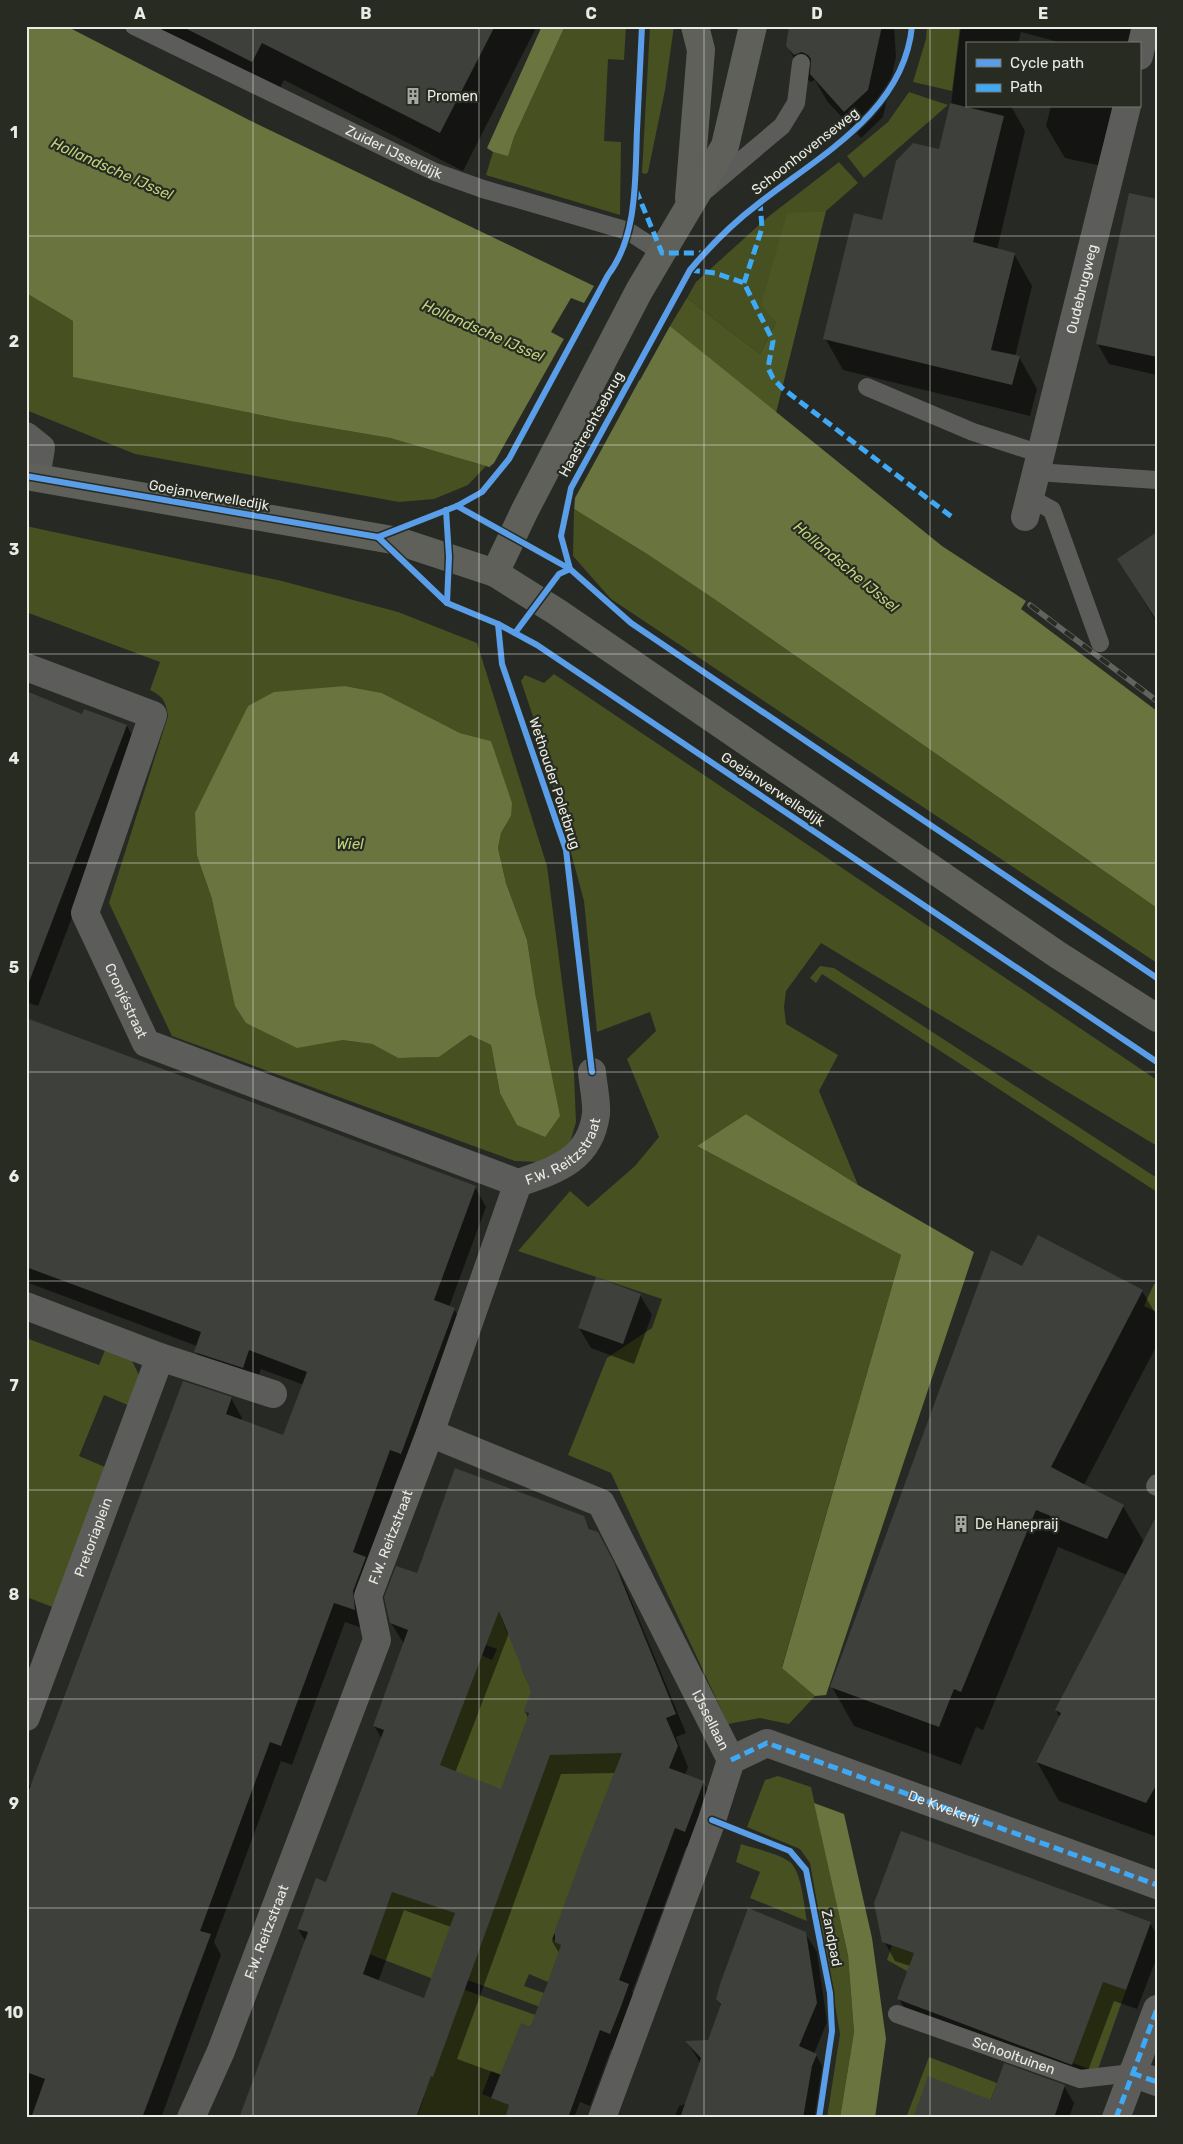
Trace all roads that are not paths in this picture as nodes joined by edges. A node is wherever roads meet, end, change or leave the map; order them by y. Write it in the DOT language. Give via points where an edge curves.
graph roads {
  1 [pos="134,26"];
  2 [pos="753,26"];
  3 [pos="1146,26"];
  4 [pos="703,34"];
  5 [pos="1140,52"];
  6 [pos="801,63"];
  7 [pos="1127,108"];
  8 [pos="688,205"];
  9 [pos="662,253"];
  10 [pos="866,387"];
  11 [pos="26,436"];
  12 [pos="31,476"];
  13 [pos="1157,480"];
  14 [pos="1033,485"];
  15 [pos="495,573"];
  16 [pos="1100,643"];
  17 [pos="26,667"];
  18 [pos="1157,1018"];
  19 [pos="592,1072"];
  20 [pos="518,1183"];
  21 [pos="26,1306"];
  22 [pos="160,1357"];
  23 [pos="273,1394"];
  24 [pos="430,1434"];
  25 [pos="1157,1483"];
  26 [pos="1157,1486"];
  27 [pos="26,1717"];
  28 [pos="731,1760"];
  29 [pos="1157,1885"];
  30 [pos="1157,2009"];
  31 [pos="897,2014"];
  32 [pos="1144,2078"];
  33 [pos="191,2118"];
  34 [pos="602,2118"];
  35 [pos="1116,2118"];
  1 -- 9 [label="lane, Zuider IJsseldijk" via="434,172 628,231"];
  2 -- 8 [label="main road" via="725,146"];
  3 -- 5 [label="street"];
  4 -- 8 [label="main road"];
  6 -- 8 [label="lane" via="796,103 782,126"];
  7 -- 14 [label="street, Oudebrugweg"];
  8 -- 9 [label="main road"];
  9 -- 15 [label="main road, Haastrechtsebrug"];
  10 -- 14 [label="lane" via="973,432"];
  11 -- 12 [label="street, Goejanverwelledijk" via="41,448"];
  12 -- 15 [label="main road, Goejanverwelledijk" via="398,541"];
  13 -- 14 [label="lane"];
  14 -- 16 [label="lane" via="1052,510"];
  15 -- 18 [label="main road, Goejanverwelledijk"];
  17 -- 20 [label="street, Cronjéstraat" via="153,715 85,912 146,1043"];
  19 -- 20 [label="street, F.W. Reitzstraat" via="596,1114 586,1146 568,1163"];
  20 -- 24 [label="street, F.W. Reitzstraat"];
  21 -- 22 [label="street"];
  22 -- 23 [label="street"];
  22 -- 27 [label="street, Pretoriaplein"];
  24 -- 28 [label="street, IJssellaan" via="601,1503"];
  24 -- 33 [label="street, F.W. Reitzstraat" via="368,1596 377,1640 221,2051"];
  25 -- 26 [label="lane"];
  28 -- 29 [label="street, De Kwekerij" via="767,1743"];
  28 -- 34 [label="street, IJssellaan"];
  30 -- 32 [label="street"];
  31 -- 32 [label="lane, Schooltuinen" via="1080,2079"];
  32 -- 35 [label="street"];
}
